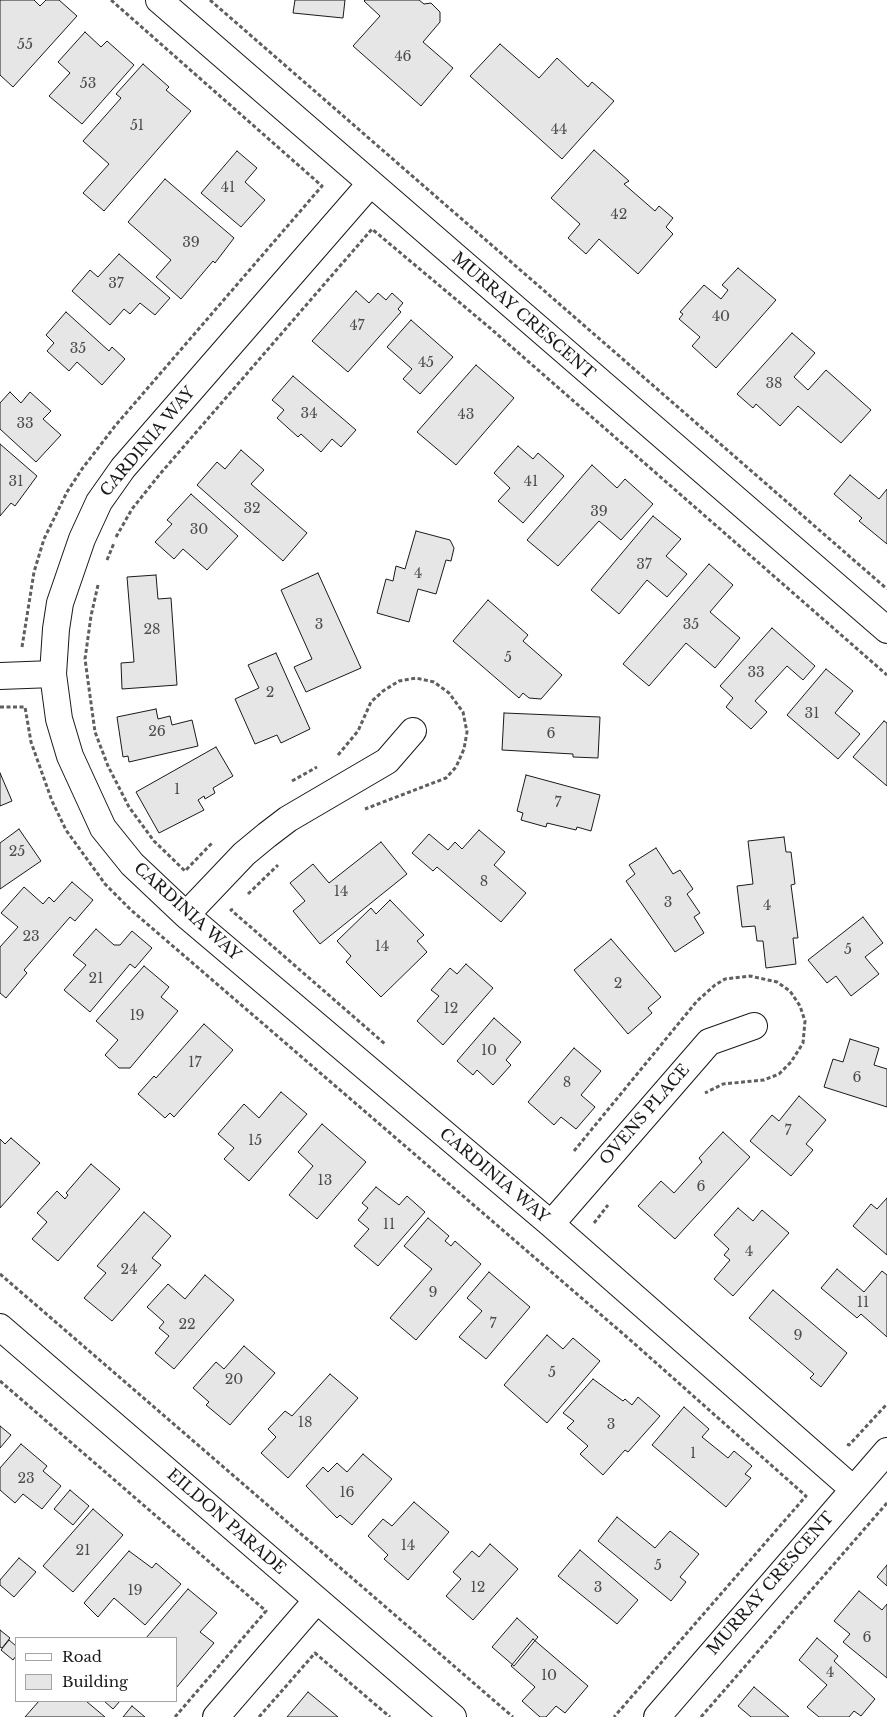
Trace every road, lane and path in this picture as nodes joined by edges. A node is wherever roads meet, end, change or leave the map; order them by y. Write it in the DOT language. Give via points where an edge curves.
graph roads {
  1 [pos="111,0"];
  2 [pos="159,0"];
  3 [pos="210,0"];
  4 [pos="370,184"];
  5 [pos="322,186"];
  6 [pos="106,563"];
  7 [pos="100,578"];
  8 [pos="887,589"];
  9 [pos="887,630"];
  10 [pos="53,674"];
  11 [pos="887,674"];
  12 [pos="0,676"];
  13 [pos="0,707"];
  14 [pos="24,707"];
  15 [pos="413,731"];
  16 [pos="185,871"];
  17 [pos="186,915"];
  18 [pos="754,1026"];
  19 [pos="551,1224"];
  20 [pos="0,1274"];
  21 [pos="0,1327"];
  22 [pos="0,1381"];
  23 [pos="887,1404"];
  24 [pos="849,1445"];
  25 [pos="887,1451"];
  26 [pos="853,1489"];
  27 [pos="806,1496"];
  28 [pos="887,1503"];
  29 [pos="317,1600"];
  30 [pos="176,1717"];
  31 [pos="216,1717"];
  32 [pos="259,1717"];
  33 [pos="390,1717"];
  34 [pos="453,1717"];
  35 [pos="513,1717"];
  36 [pos="614,1717"];
  37 [pos="657,1717"];
  38 [pos="701,1717"];
  1 -- 5 [label="path"];
  2 -- 4 [label="street, MURRAY CRESCENT"];
  3 -- 8 [label="path"];
  4 -- 9 [label="street, MURRAY CRESCENT"];
  4 -- 10 [label="street, CARDINIA WAY" via="130,461 100,502 82,539 60,603"];
  6 -- 11 [label="path" via="132,509 372,229"];
  7 -- 16 [label="path" via="85,659 95,732 129,807 154,841"];
  10 -- 12 [label="street"];
  10 -- 17 [label="street, CARDINIA WAY" via="59,719 70,756 103,828 132,864"];
  13 -- 14 [label="path"];
  15 -- 17 [label="street" via="387,761 288,819 267,835 244,854"];
  17 -- 19 [label="street, CARDINIA WAY"];
  18 -- 19 [label="street, OVENS PLACE" via="709,1042"];
  19 -- 26 [label="street, CARDINIA WAY"];
  20 -- 35 [label="path"];
  21 -- 29 [label="street, EILDON PARADE"];
  22 -- 30 [label="path" via="266,1611"];
  23 -- 24 [label="path"];
  25 -- 26 [label="street, MURRAY CRESCENT"];
  26 -- 37 [label="street, MURRAY CRESCENT"];
  27 -- 36 [label="path"];
  28 -- 38 [label="path"];
  29 -- 31 [label="street"];
  29 -- 34 [label="street, EILDON PARADE"];
  32 -- 33 [label="path" via="315,1653"];
}
